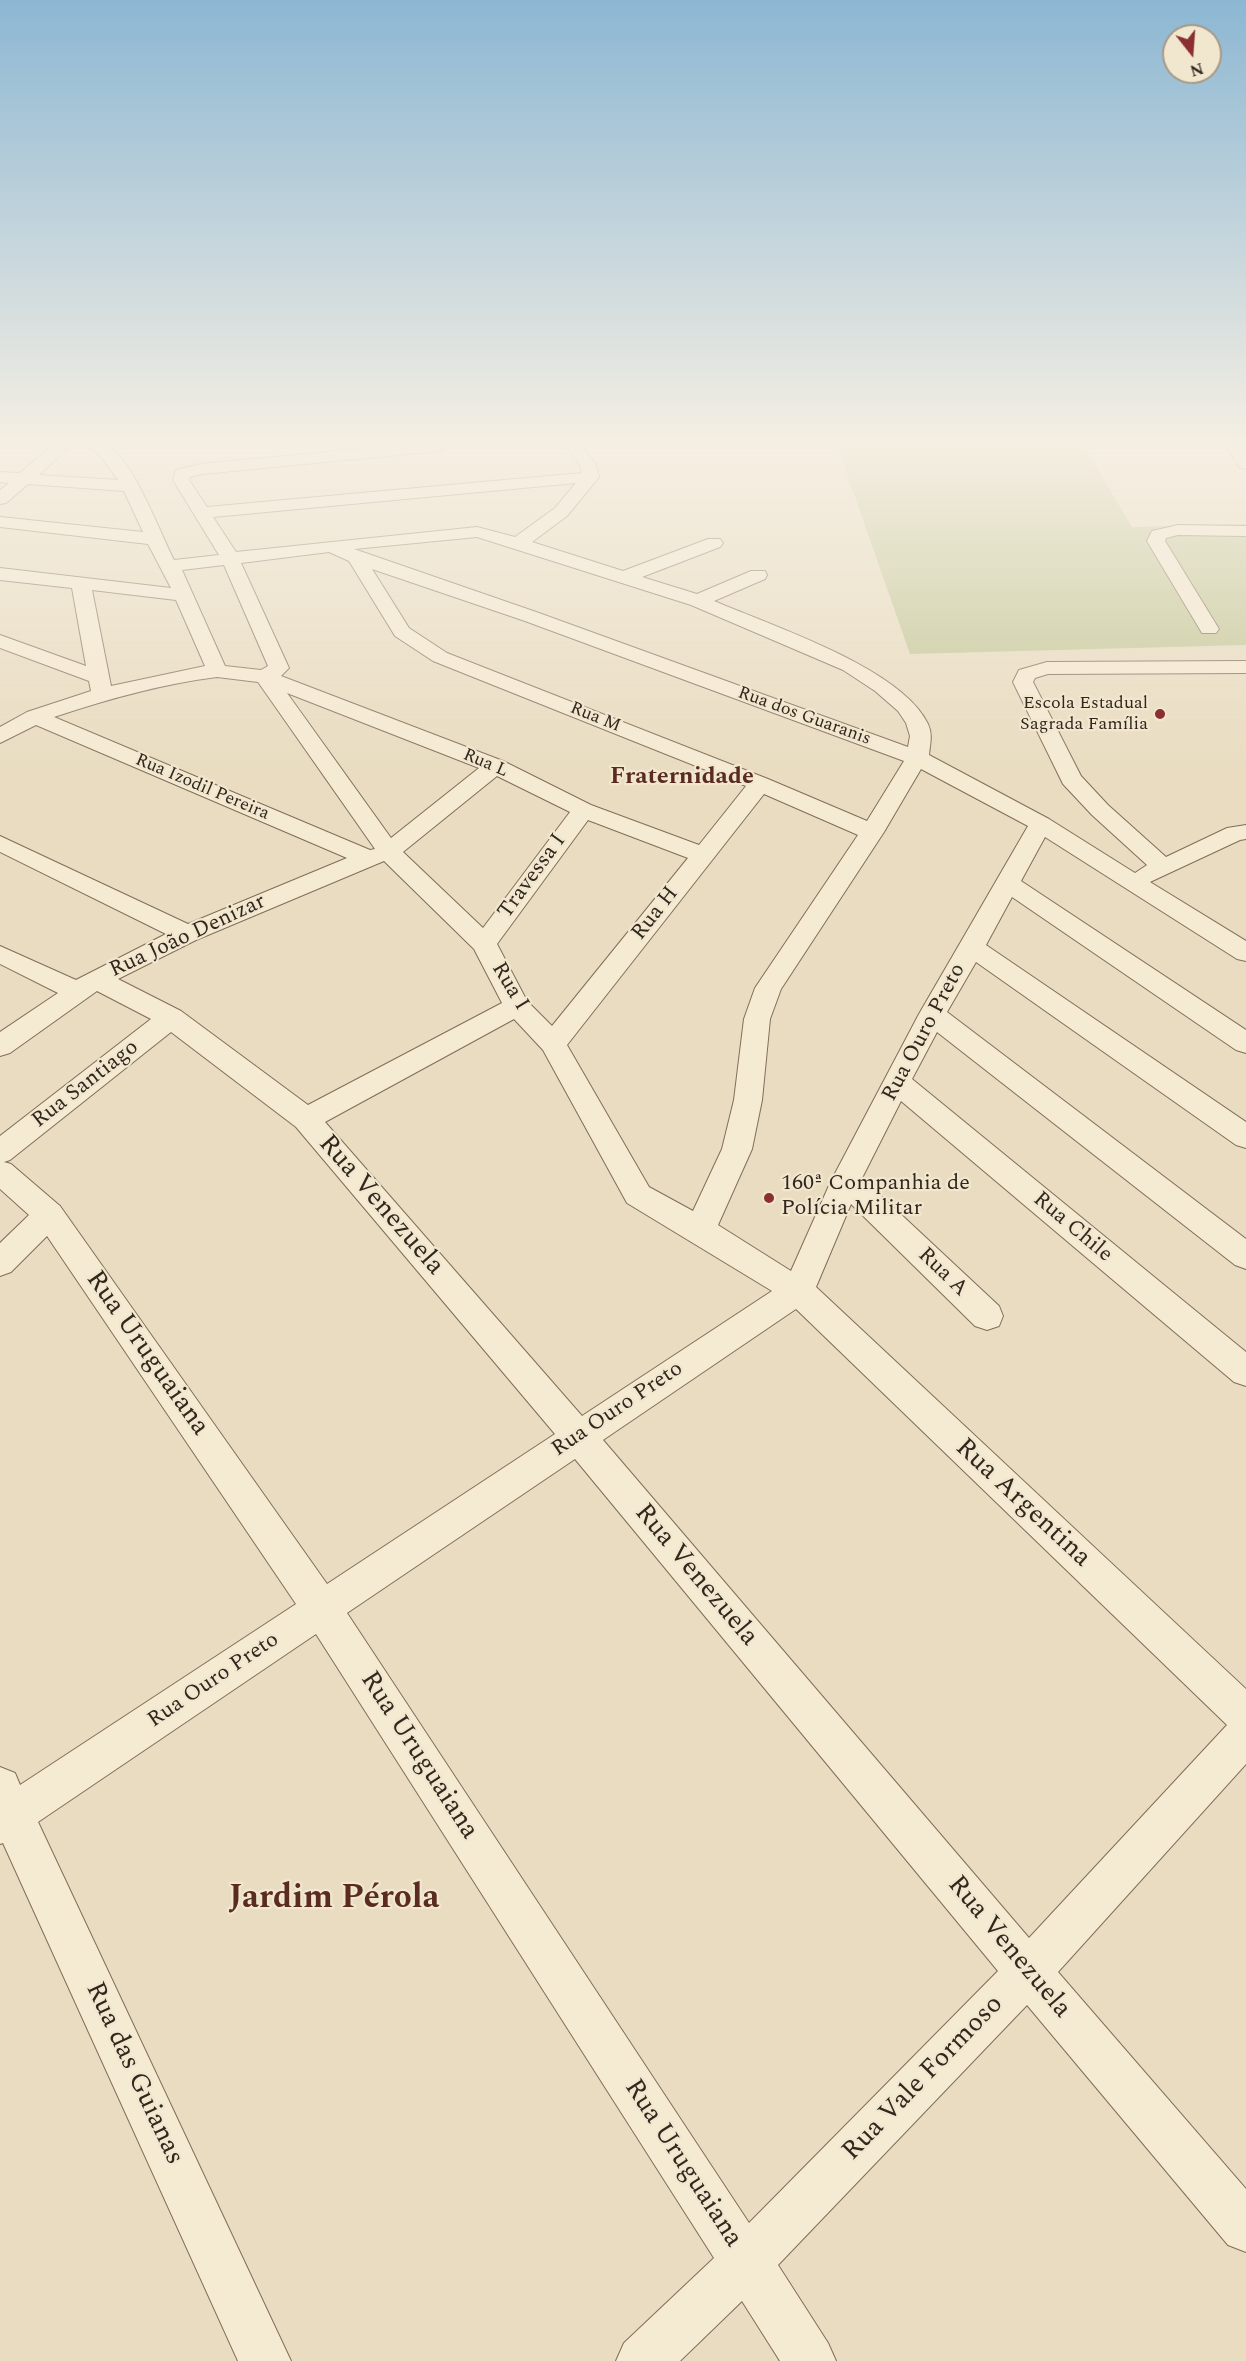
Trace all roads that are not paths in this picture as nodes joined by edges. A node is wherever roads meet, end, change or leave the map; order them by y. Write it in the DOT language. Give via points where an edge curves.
graph roads {
  1 [pos="163,556"];
  2 [pos="245,556"];
  3 [pos="559,556"];
  4 [pos="679,556"];
  5 [pos="1165,556"];
  6 [pos="356,557"];
  7 [pos="230,558"];
  8 [pos="171,566"];
  9 [pos="0,574"];
  10 [pos="758,574"];
  11 [pos="624,577"];
  12 [pos="81,584"];
  13 [pos="184,595"];
  14 [pos="698,601"];
  15 [pos="1209,629"];
  16 [pos="0,640"];
  17 [pos="1246,667"];
  18 [pos="217,671"];
  19 [pos="265,677"];
  20 [pos="101,686"];
  21 [pos="35,717"];
  22 [pos="0,736"];
  23 [pos="917,758"];
  24 [pos="495,766"];
  25 [pos="760,784"];
  26 [pos="583,810"];
  27 [pos="1041,824"];
  28 [pos="872,831"];
  29 [pos="1246,832"];
  30 [pos="0,843"];
  31 [pos="378,855"];
  32 [pos="703,855"];
  33 [pos="1163,867"];
  34 [pos="1132,881"];
  35 [pos="1006,882"];
  36 [pos="187,934"];
  37 [pos="484,944"];
  38 [pos="972,947"];
  39 [pos="1246,953"];
  40 [pos="0,954"];
  41 [pos="87,986"];
  42 [pos="517,1006"];
  43 [pos="932,1014"];
  44 [pos="171,1018"];
  45 [pos="1246,1043"];
  46 [pos="553,1044"];
  47 [pos="0,1046"];
  48 [pos="898,1083"];
  49 [pos="306,1119"];
  50 [pos="1246,1137"];
  51 [pos="0,1152"];
  52 [pos="0,1172"];
  53 [pos="846,1181"];
  54 [pos="49,1214"];
  55 [pos="700,1230"];
  56 [pos="1246,1256"];
  57 [pos="0,1263"];
  58 [pos="798,1291"];
  59 [pos="987,1316"];
  60 [pos="1246,1372"];
  61 [pos="578,1436"];
  62 [pos="323,1610"];
  63 [pos="1246,1716"];
  64 [pos="1246,1734"];
  65 [pos="4,1809"];
  66 [pos="1028,1972"];
  67 [pos="1246,2227"];
  68 [pos="746,2262"];
  69 [pos="265,2361"];
  70 [pos="642,2361"];
  71 [pos="810,2361"];
  1 -- 8 [label="street"];
  2 -- 7 [label="street"];
  3 -- 11 [label="street"];
  4 -- 11 [label="street"];
  5 -- 15 [label="street"];
  6 -- 23 [label="street, Rua dos Guaranis"];
  6 -- 25 [label="street, Rua M" via="402,632 440,657"];
  7 -- 8 [label="street"];
  7 -- 19 [label="street" via="279,668"];
  8 -- 13 [label="street"];
  9 -- 12 [label="street"];
  10 -- 14 [label="street"];
  11 -- 14 [label="street"];
  12 -- 13 [label="street"];
  12 -- 20 [label="street"];
  13 -- 18 [label="street"];
  14 -- 23 [label="street" via="850,666 882,687 906,707 917,723 921,736"];
  16 -- 20 [label="street"];
  17 -- 33 [label="street" via="1047,668 1026,675 1023,682 1071,779"];
  18 -- 19 [label="street, Rua L"];
  18 -- 20 [label="street, Rua L"];
  19 -- 24 [label="street, Rua L"];
  19 -- 31 [label="street, Rua I"];
  20 -- 21 [label="street, Rua L"];
  21 -- 22 [label="street, Rua L"];
  21 -- 31 [label="street, Rua Izodil Pereira"];
  23 -- 27 [label="street, Rua dos Guaranis"];
  23 -- 28 [label="street"];
  24 -- 26 [label="street, Rua L"];
  24 -- 31 [label="street, Rua João Denizar"];
  25 -- 28 [label="street, Rua M"];
  25 -- 32 [label="street, Rua H"];
  26 -- 32 [label="street, Rua L"];
  26 -- 37 [label="street, Travessa I"];
  27 -- 34 [label="street, Rua dos Guaranis"];
  27 -- 35 [label="street, Rua Ouro Preto"];
  28 -- 55 [label="street" via="768,988 757,1019 748,1100 736,1149"];
  29 -- 33 [label="street" via="1235,833"];
  30 -- 36 [label="street"];
  31 -- 36 [label="street, Rua João Denizar"];
  31 -- 37 [label="street, Rua I"];
  32 -- 46 [label="street, Rua H"];
  33 -- 34 [label="street"];
  34 -- 39 [label="street, Rua dos Guaranis"];
  35 -- 38 [label="street, Rua Ouro Preto"];
  35 -- 45 [label="street"];
  36 -- 41 [label="street, Rua João Denizar"];
  37 -- 42 [label="street, Rua I"];
  38 -- 43 [label="street, Rua Ouro Preto"];
  38 -- 50 [label="street"];
  40 -- 41 [label="street, Rua Venezuela"];
  41 -- 44 [label="street, Rua Venezuela"];
  41 -- 47 [label="street, Rua João Denizar"];
  42 -- 46 [label="street, Rua I"];
  42 -- 49 [label="street"];
  43 -- 48 [label="street, Rua Ouro Preto"];
  43 -- 56 [label="street"];
  44 -- 49 [label="street, Rua Venezuela"];
  44 -- 51 [label="street, Rua Santiago"];
  46 -- 55 [label="street, Rua I" via="638,1195"];
  48 -- 53 [label="street, Rua Ouro Preto"];
  48 -- 60 [label="street, Rua Chile"];
  49 -- 61 [label="street, Rua Venezuela"];
  52 -- 54 [label="street, Rua Uruguaiana"];
  53 -- 58 [label="street, Rua Ouro Preto"];
  53 -- 59 [label="street, Rua A"];
  54 -- 57 [label="street"];
  54 -- 62 [label="street, Rua Uruguaiana"];
  55 -- 58 [label="street, Rua I"];
  58 -- 61 [label="street, Rua Ouro Preto"];
  58 -- 63 [label="street, Rua Argentina"];
  61 -- 62 [label="street, Rua Ouro Preto"];
  61 -- 66 [label="street, Rua Venezuela"];
  62 -- 65 [label="street, Rua Ouro Preto"];
  62 -- 68 [label="street, Rua Uruguaiana"];
  64 -- 66 [label="street, Rua Vale Formoso"];
  65 -- 69 [label="street, Rua das Guianas"];
  66 -- 67 [label="street, Rua Venezuela"];
  66 -- 68 [label="street, Rua Vale Formoso"];
  68 -- 70 [label="street, Rua Vale Formoso"];
  68 -- 71 [label="street, Rua Uruguaiana"];
}
